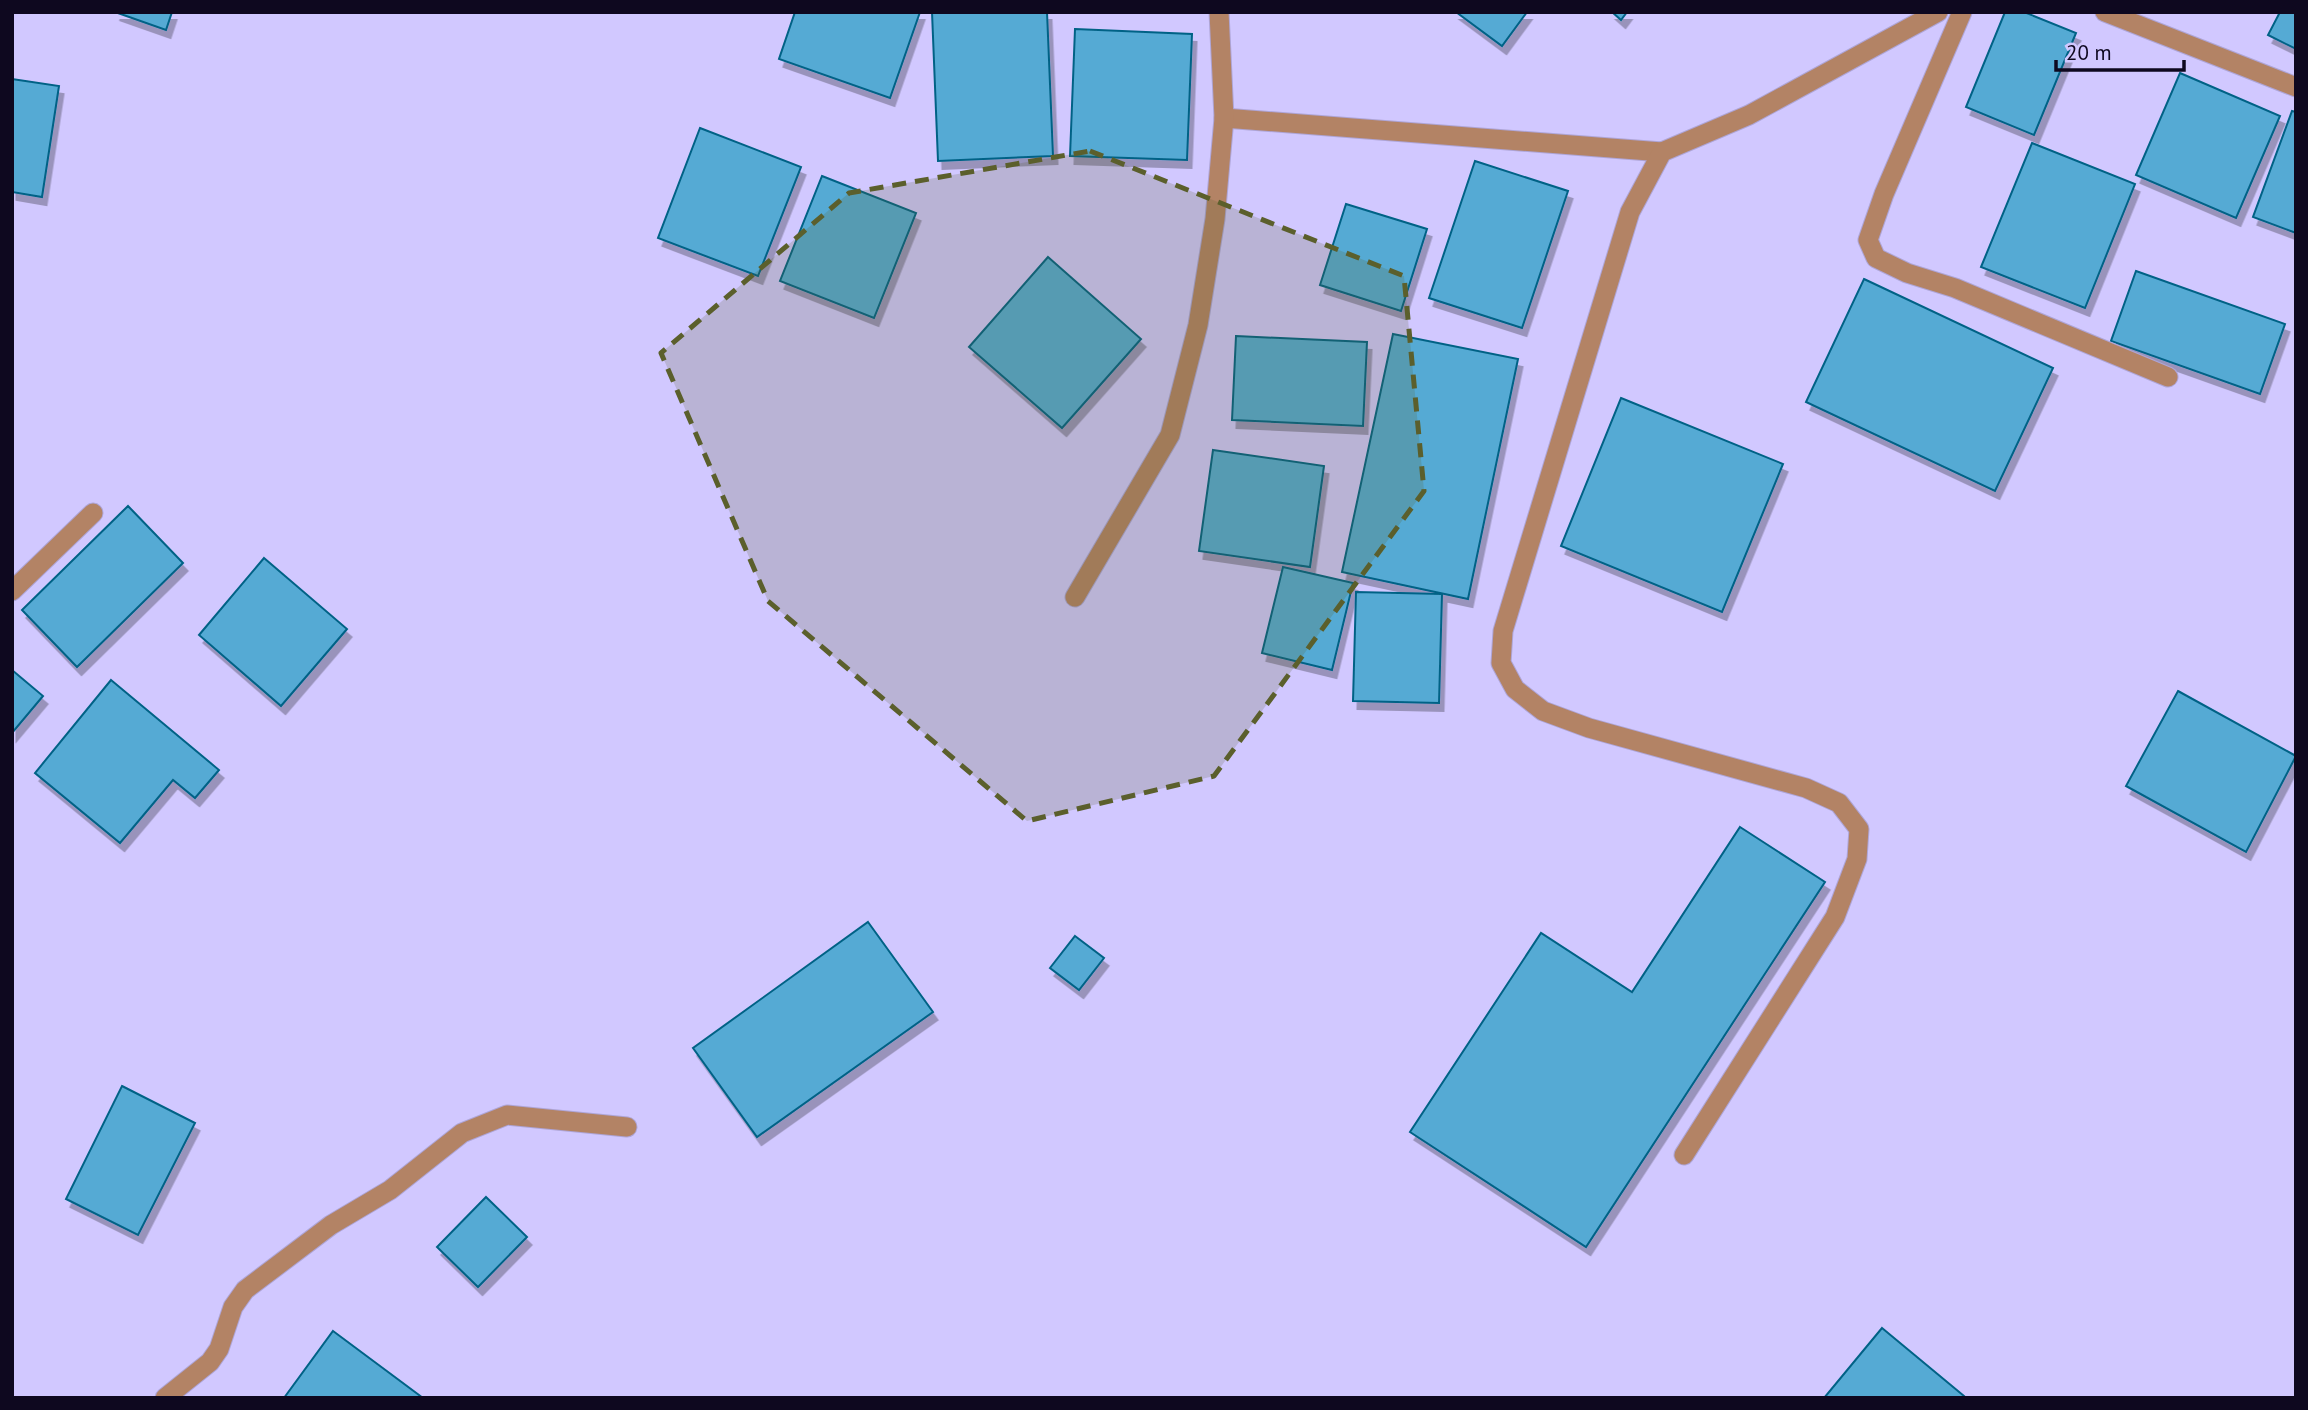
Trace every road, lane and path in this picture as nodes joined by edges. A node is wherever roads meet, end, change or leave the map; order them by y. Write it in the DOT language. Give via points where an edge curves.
graph roads {
  1 [pos="1219,12"];
  2 [pos="1938,12"];
  3 [pos="1962,12"];
  4 [pos="2105,12"];
  5 [pos="2296,87"];
  6 [pos="1224,118"];
  7 [pos="1662,152"];
  8 [pos="2168,377"];
  9 [pos="93,513"];
  10 [pos="12,591"];
  11 [pos="1075,597"];
  12 [pos="627,1127"];
  13 [pos="1684,1155"];
  14 [pos="165,1398"];
  1 -- 6 [label="street"];
  2 -- 7 [label="street" via="1749,115"];
  3 -- 8 [label="street" via="1884,194 1868,240 1876,258"];
  4 -- 5 [label="street"];
  6 -- 7 [label="street"];
  6 -- 11 [label="street" via="1215,219 1198,325 1170,435"];
  7 -- 13 [label="street" via="1630,212 1503,631 1501,663 1515,689 1543,711 1806,788 1839,803 1859,829 1857,859 1835,917"];
  9 -- 10 [label="street"];
  12 -- 14 [label="street" via="507,1115 462,1133 390,1190 331,1225 245,1290 210,1362"];
}
